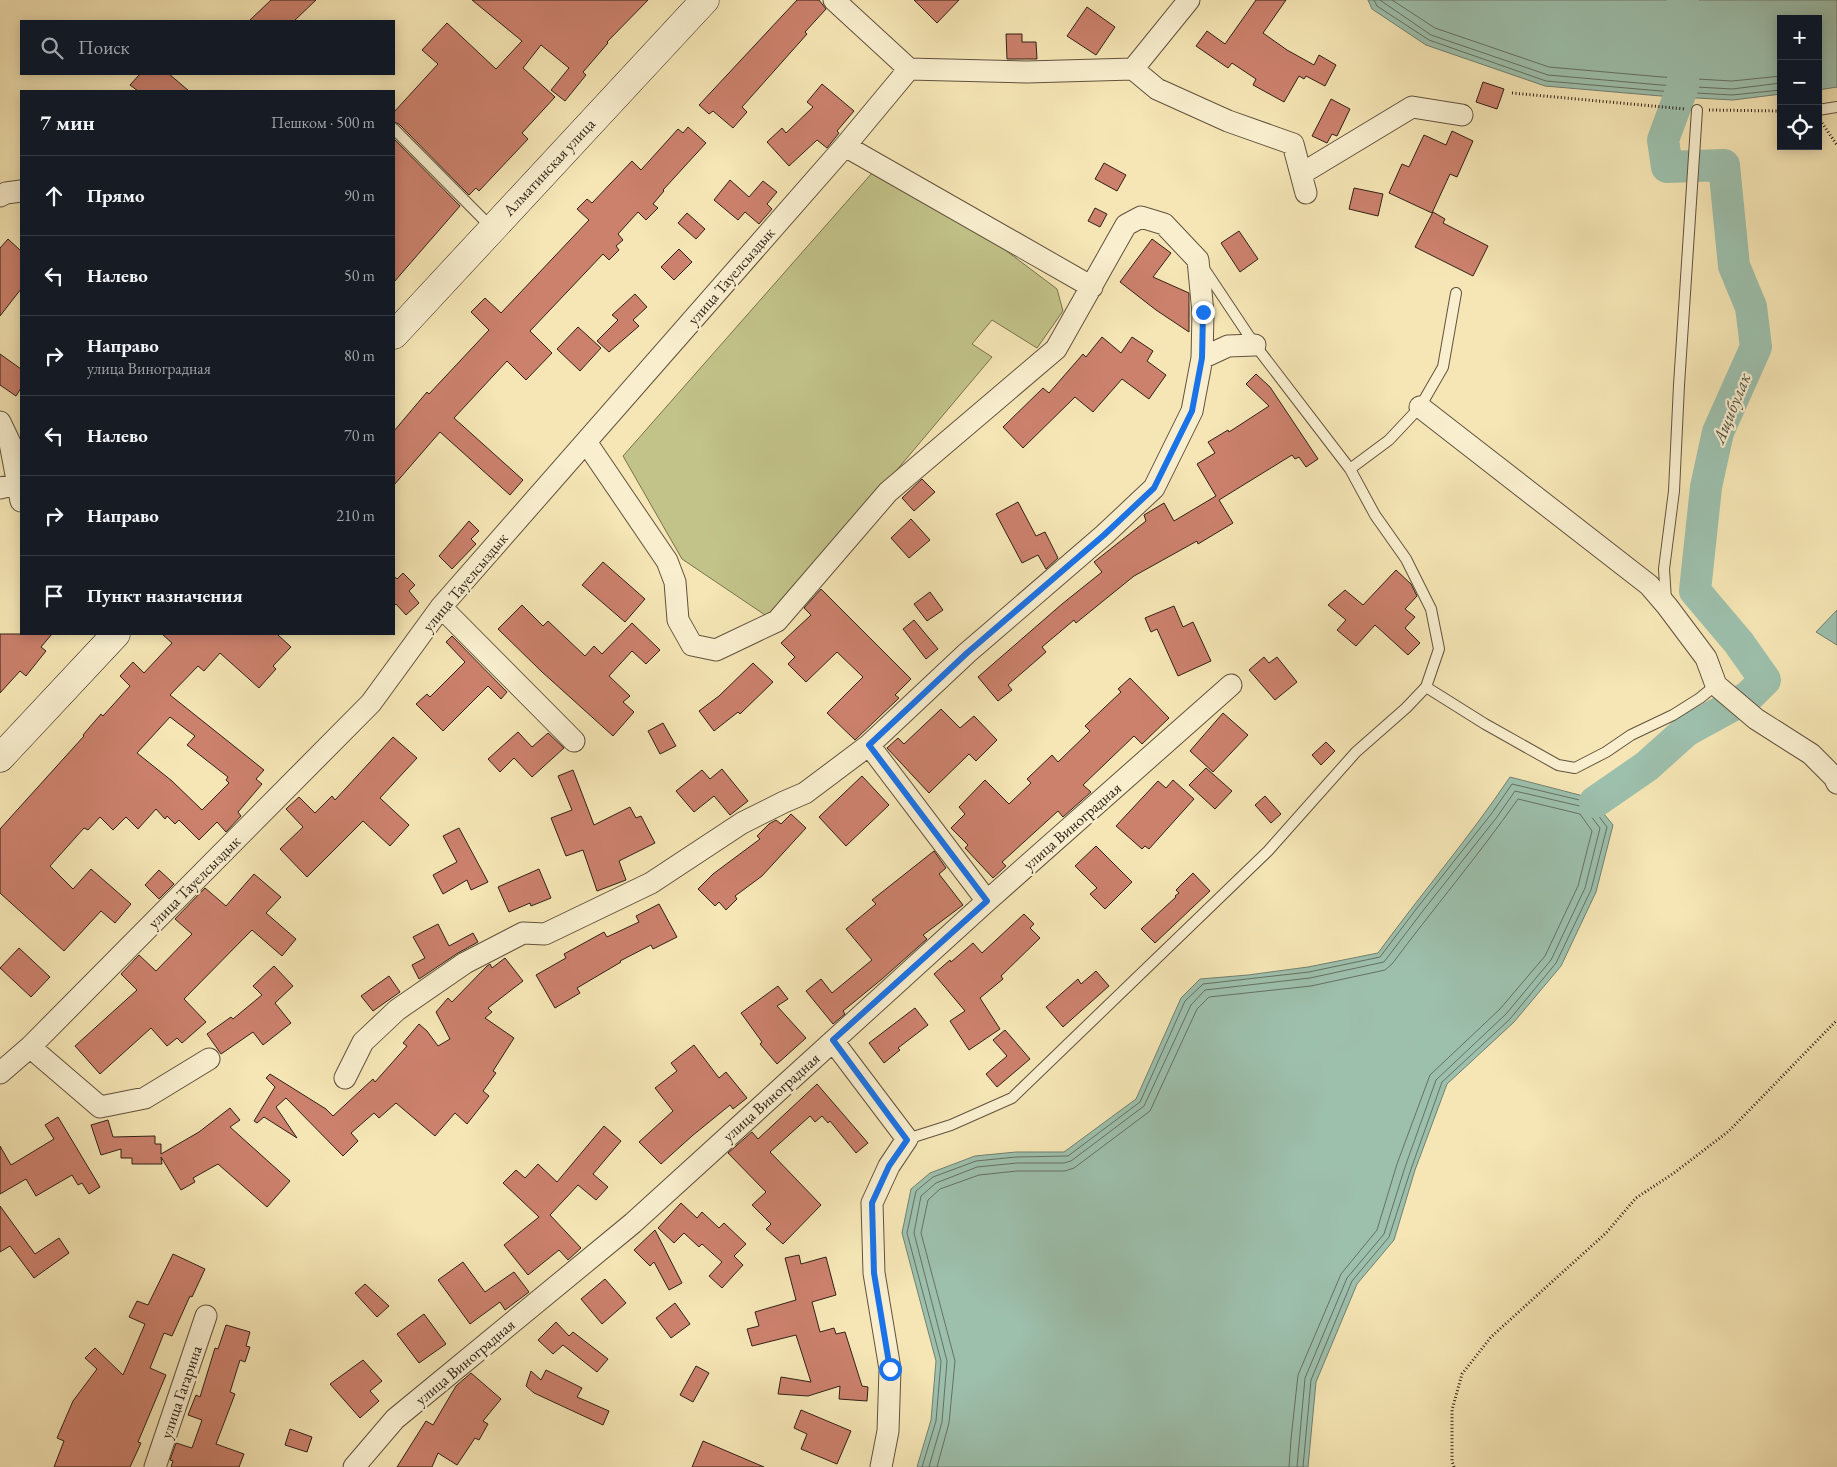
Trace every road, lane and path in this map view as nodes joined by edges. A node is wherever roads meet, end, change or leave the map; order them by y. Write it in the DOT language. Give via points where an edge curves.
graph roads {
  1 [pos="705,0"];
  2 [pos="834,0"];
  3 [pos="1189,0"];
  4 [pos="909,70"];
  5 [pos="1133,70"];
  6 [pos="1512,93"];
  7 [pos="1837,107"];
  8 [pos="1822,109"];
  9 [pos="1697,110"];
  10 [pos="1777,111"];
  11 [pos="1462,115"];
  12 [pos="1822,123"];
  13 [pos="395,130"];
  14 [pos="1837,145"];
  15 [pos="846,146"];
  16 [pos="20,190"];
  17 [pos="0,196"];
  18 [pos="492,229"];
  19 [pos="1198,260"];
  20 [pos="1092,287"];
  21 [pos="1456,293"];
  22 [pos="395,334"];
  23 [pos="1255,345"];
  24 [pos="1202,358"];
  25 [pos="1420,407"];
  26 [pos="0,422"];
  27 [pos="586,442"];
  28 [pos="1350,469"];
  29 [pos="13,491"];
  30 [pos="1667,606"];
  31 [pos="441,607"];
  32 [pos="115,635"];
  33 [pos="1232,685"];
  34 [pos="1716,685"];
  35 [pos="1426,687"];
  36 [pos="574,741"];
  37 [pos="869,745"];
  38 [pos="0,758"];
  39 [pos="1837,784"];
  40 [pos="987,901"];
  41 [pos="1837,1020"];
  42 [pos="833,1040"];
  43 [pos="30,1047"];
  44 [pos="208,1059"];
  45 [pos="0,1074"];
  46 [pos="345,1078"];
  47 [pos="907,1140"];
  48 [pos="206,1316"];
  49 [pos="155,1467"];
  50 [pos="354,1467"];
  51 [pos="881,1467"];
  52 [pos="1454,1467"];
  1 -- 18 [label="main road, Алматинская улица"];
  2 -- 4 [label="street"];
  3 -- 5 [label="street"];
  4 -- 5 [label="street"];
  4 -- 15 [label="street, улица Тауелсыздык"];
  5 -- 11 [label="street" via="1157,89 1228,121 1293,144 1303,183 1412,107"];
  6 -- 9 [label="path"];
  7 -- 8 [label="lane"];
  9 -- 10 [label="path"];
  9 -- 30 [label="lane" via="1674,491 1664,569"];
  12 -- 14 [label="path"];
  13 -- 18 [label="lane"];
  15 -- 20 [label="street"];
  15 -- 27 [label="street, улица Тауелсыздык"];
  16 -- 17 [label="street"];
  18 -- 22 [label="main road, Алматинская улица"];
  19 -- 20 [label="street" via="1164,224 1141,217 1126,225"];
  19 -- 23 [label="lane"];
  19 -- 24 [label="street" via="1203,312"];
  20 -- 27 [label="street" via="1056,349 888,492 777,621 716,650 692,645 678,620 675,582 667,560"];
  21 -- 25 [label="lane" via="1443,367"];
  23 -- 24 [label="street" via="1228,346"];
  23 -- 28 [label="lane"];
  24 -- 37 [label="street" via="1192,411 1154,488 967,653"];
  25 -- 28 [label="lane" via="1389,440"];
  25 -- 30 [label="street" via="1649,585"];
  26 -- 29 [label="street" via="10,443"];
  27 -- 31 [label="street, улица Тауелсыздык"];
  28 -- 35 [label="lane" via="1406,559 1431,608 1439,649"];
  30 -- 34 [label="street" via="1706,658"];
  31 -- 36 [label="street"];
  31 -- 43 [label="street, улица Тауелсыздык" via="371,704"];
  32 -- 38 [label="main road"];
  33 -- 40 [label="street, улица Виноградная"];
  34 -- 35 [label="lane" via="1673,715 1575,768 1558,765"];
  34 -- 39 [label="street" via="1756,719 1812,754"];
  35 -- 47 [label="lane" via="1356,752 1268,851 1012,1098"];
  37 -- 40 [label="street"];
  37 -- 46 [label="street" via="806,793 742,824 651,883 546,934 523,933 464,963 397,1010 363,1042"];
  40 -- 42 [label="street, улица Виноградная"];
  41 -- 52 [label="path" via="1729,1131 1636,1198 1606,1233 1491,1337 1462,1374 1452,1410"];
  42 -- 47 [label="street"];
  42 -- 50 [label="street, улица Виноградная" via="633,1223 395,1419"];
  43 -- 44 [label="street" via="100,1107 145,1098"];
  43 -- 45 [label="street, улица Тауелсыздык"];
  47 -- 51 [label="street" via="889,1166 872,1203 874,1273 890,1369 888,1431"];
  48 -- 49 [label="street, улица Гагарина"];
}
